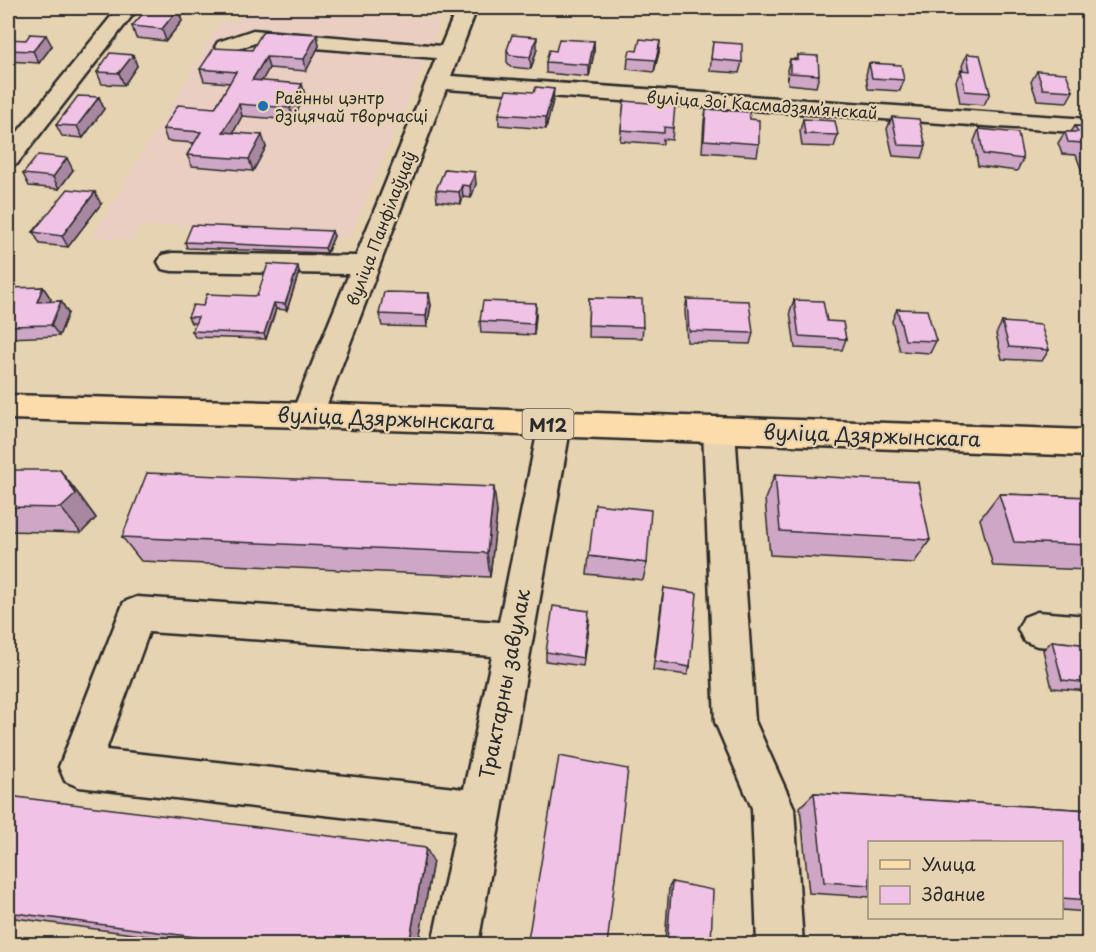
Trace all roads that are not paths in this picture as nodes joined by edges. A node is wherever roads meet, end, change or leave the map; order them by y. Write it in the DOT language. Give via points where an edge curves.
graph roads {
  1 [pos="128,8"];
  2 [pos="467,8"];
  3 [pos="226,48"];
  4 [pos="448,53"];
  5 [pos="436,82"];
  6 [pos="1089,126"];
  7 [pos="8,159"];
  8 [pos="172,262"];
  9 [pos="365,265"];
  10 [pos="8,407"];
  11 [pos="307,415"];
  12 [pos="555,424"];
  13 [pos="719,430"];
  14 [pos="1089,443"];
  15 [pos="1037,629"];
  16 [pos="1089,633"];
  17 [pos="512,640"];
  18 [pos="480,812"];
  19 [pos="455,945"];
  20 [pos="780,945"];
  1 -- 7 [label="street"];
  2 -- 4 [label="street, вуліца Панфілаўцаў"];
  3 -- 4 [label="street" via="253,36"];
  4 -- 5 [label="street, вуліца Панфілаўцаў"];
  5 -- 6 [label="street, вуліца Зоі Касмадзямʼянскай"];
  5 -- 9 [label="street, вуліца Панфілаўцаў"];
  8 -- 9 [label="street"];
  9 -- 11 [label="street, вуліца Панфілаўцаў"];
  10 -- 11 [label="main road, вуліца Дзяржынскага / М12"];
  11 -- 12 [label="main road, вуліца Дзяржынскага / М12"];
  12 -- 13 [label="main road, вуліца Дзяржынскага / М12"];
  12 -- 17 [label="street, Трактарны завулак"];
  13 -- 14 [label="main road, вуліца Дзяржынскага / М12"];
  13 -- 20 [label="street" via="735,722 773,808"];
  15 -- 16 [label="street"];
  17 -- 18 [label="street, Трактарны завулак"];
  17 -- 18 [label="street" via="137,614 79,767"];
  18 -- 19 [label="street, Трактарны завулак"];
}
